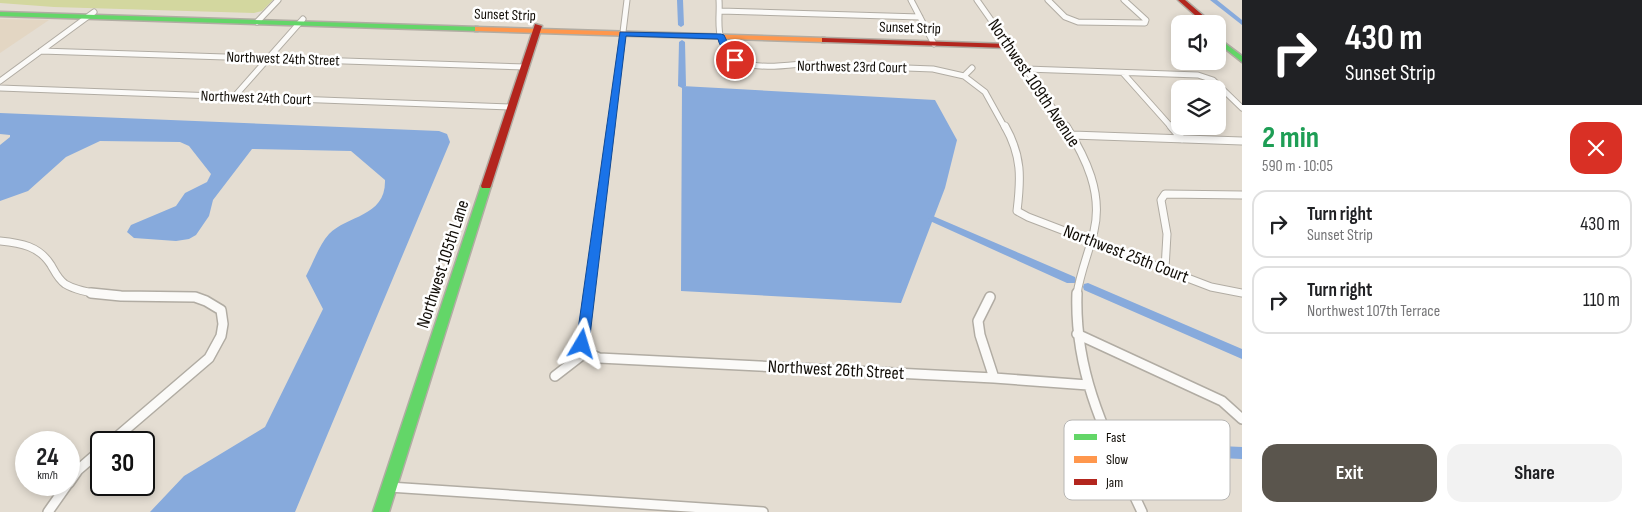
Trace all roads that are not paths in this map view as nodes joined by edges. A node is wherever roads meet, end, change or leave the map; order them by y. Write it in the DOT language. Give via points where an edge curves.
graph roads {
  1 [pos="278,0"];
  2 [pos="627,0"];
  3 [pos="719,0"];
  4 [pos="911,0"];
  5 [pos="977,0"];
  6 [pos="1048,0"];
  7 [pos="1124,0"];
  8 [pos="1170,0"];
  9 [pos="1181,0"];
  10 [pos="0,9"];
  11 [pos="720,11"];
  12 [pos="0,14"];
  13 [pos="91,15"];
  14 [pos="1188,15"];
  15 [pos="1199,15"];
  16 [pos="920,17"];
  17 [pos="259,20"];
  18 [pos="301,21"];
  19 [pos="537,28"];
  20 [pos="623,31"];
  21 [pos="721,34"];
  22 [pos="933,41"];
  23 [pos="1007,43"];
  24 [pos="1226,43"];
  25 [pos="1226,44"];
  26 [pos="41,51"];
  27 [pos="1242,51"];
  28 [pos="268,58"];
  29 [pos="1242,60"];
  30 [pos="526,67"];
  31 [pos="972,68"];
  32 [pos="1026,69"];
  33 [pos="1123,73"];
  34 [pos="964,76"];
  35 [pos="0,81"];
  36 [pos="0,88"];
  37 [pos="234,97"];
  38 [pos="512,107"];
  39 [pos="1242,108"];
  40 [pos="1072,135"];
  41 [pos="1182,139"];
  42 [pos="1242,141"];
  43 [pos="1242,196"];
  44 [pos="0,241"];
  45 [pos="1092,241"];
  46 [pos="1166,269"];
  47 [pos="1242,294"];
  48 [pos="990,298"];
  49 [pos="1077,334"];
  50 [pos="586,352"];
  51 [pos="555,376"];
  52 [pos="994,378"];
  53 [pos="1088,385"];
  54 [pos="1242,418"];
  55 [pos="1100,420"];
  56 [pos="123,431"];
  57 [pos="90,460"];
  58 [pos="80,468"];
  59 [pos="389,487"];
  60 [pos="59,496"];
  61 [pos="1136,500"];
  62 [pos="728,511"];
  63 [pos="48,512"];
  64 [pos="381,512"];
  65 [pos="763,512"];
  66 [pos="1142,512"];
  1 -- 17 [label="street"];
  2 -- 20 [label="street"];
  3 -- 11 [label="street"];
  4 -- 16 [label="street"];
  5 -- 23 [label="street, Northwest 109th Avenue"];
  6 -- 7 [label="street" via="1069,20 1145,23 1146,20"];
  8 -- 14 [label="street"];
  9 -- 15 [label="street"];
  10 -- 13 [label="street, Sunset Strip"];
  11 -- 16 [label="street"];
  11 -- 21 [label="street"];
  12 -- 13 [label="street, Sunset Strip"];
  13 -- 17 [label="street, Sunset Strip"];
  13 -- 26 [label="street"];
  16 -- 22 [label="street"];
  17 -- 18 [label="street, Sunset Strip"];
  18 -- 19 [label="street, Sunset Strip"];
  18 -- 28 [label="street"];
  19 -- 20 [label="street, Sunset Strip"];
  19 -- 30 [label="street, Northwest 105th Lane"];
  20 -- 21 [label="street, Sunset Strip"];
  20 -- 50 [label="street" via="582,344"];
  21 -- 22 [label="street, Sunset Strip"];
  21 -- 34 [label="street, Northwest 23rd Court" via="724,46 735,60 747,65 933,69"];
  22 -- 23 [label="street, Sunset Strip"];
  23 -- 32 [label="street, Northwest 109th Avenue"];
  24 -- 27 [label="street"];
  25 -- 29 [label="street"];
  26 -- 28 [label="street, Northwest 24th Street"];
  26 -- 35 [label="street"];
  28 -- 30 [label="street, Northwest 24th Street"];
  28 -- 37 [label="street"];
  30 -- 38 [label="street, Northwest 105th Lane"];
  31 -- 34 [label="street"];
  32 -- 33 [label="street"];
  32 -- 40 [label="street, Northwest 109th Avenue"];
  33 -- 39 [label="street" via="1206,77"];
  33 -- 41 [label="street"];
  34 -- 45 [label="street, Northwest 25th Court" via="985,92 1012,139 1019,158 1018,211"];
  36 -- 37 [label="street, Northwest 24th Court"];
  37 -- 38 [label="street, Northwest 24th Court"];
  38 -- 59 [label="street, Northwest 105th Lane"];
  40 -- 41 [label="street"];
  40 -- 45 [label="street, Northwest 109th Avenue" via="1096,190 1097,216"];
  41 -- 42 [label="street"];
  43 -- 46 [label="street" via="1165,194 1161,200 1167,234"];
  44 -- 56 [label="street" via="27,245 38,251 46,257 55,276 76,290 101,295 189,296 205,300 221,310 221,341 209,358"];
  45 -- 46 [label="street, Northwest 25th Court"];
  45 -- 49 [label="street, Northwest 109th Avenue" via="1077,292"];
  46 -- 47 [label="street, Northwest 25th Court" via="1211,287"];
  48 -- 52 [label="street" via="978,321"];
  49 -- 53 [label="street, Northwest 109th Avenue"];
  49 -- 54 [label="street" via="1222,400"];
  50 -- 51 [label="street"];
  50 -- 52 [label="street, Northwest 26th Street" via="599,358"];
  52 -- 53 [label="street, Northwest 26th Street"];
  53 -- 55 [label="street, Northwest 109th Avenue"];
  57 -- 58 [label="street"];
  59 -- 62 [label="street"];
  59 -- 64 [label="street, Northwest 105th Lane"];
  60 -- 63 [label="street"];
  61 -- 66 [label="street, Northwest 109th Avenue"];
  62 -- 65 [label="street"];
}
